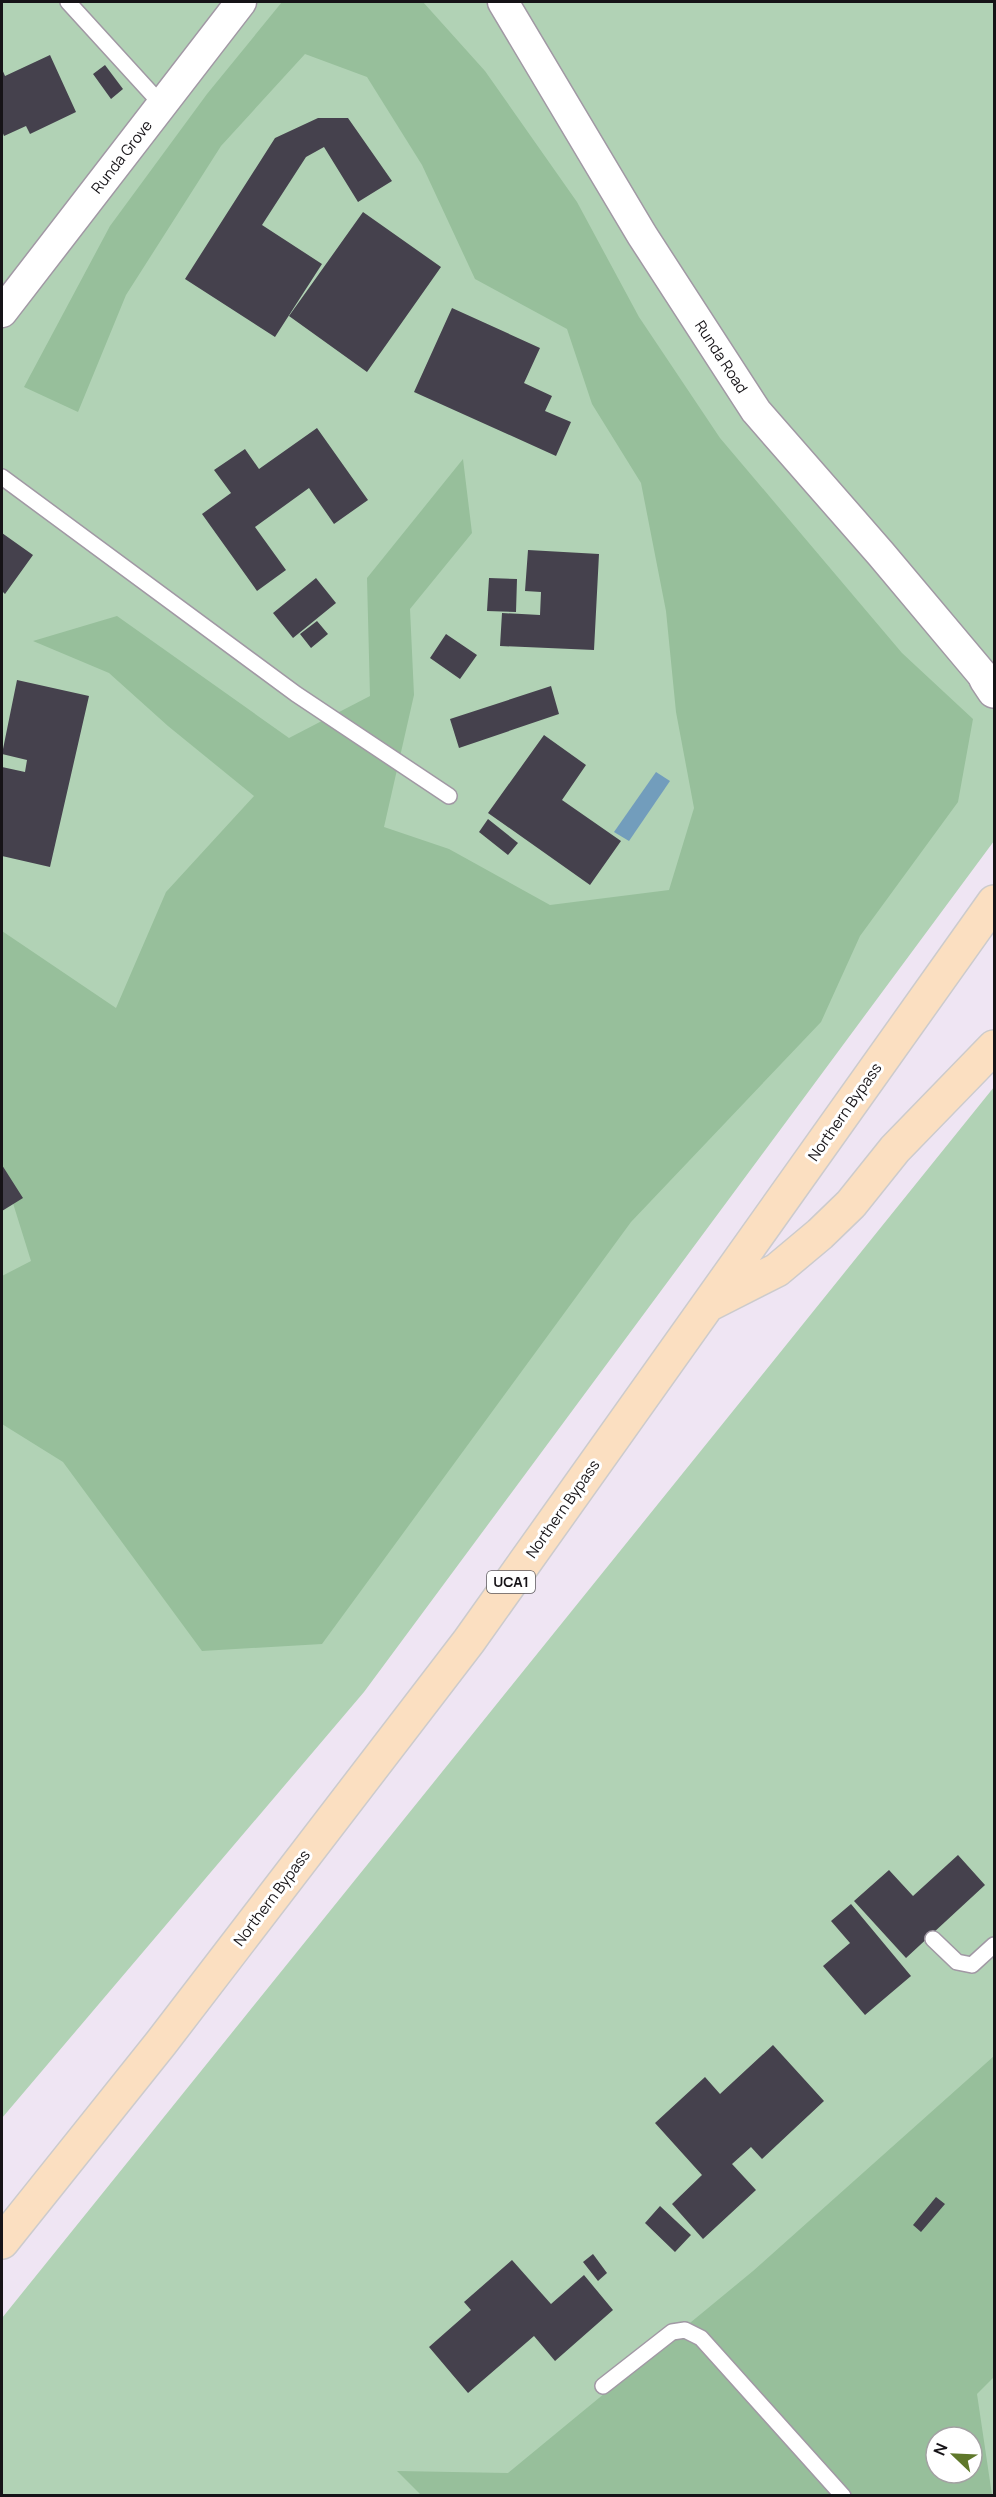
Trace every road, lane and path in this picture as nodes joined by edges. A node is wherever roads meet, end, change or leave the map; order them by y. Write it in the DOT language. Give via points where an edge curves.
graph roads {
  1 [pos="68,2"];
  2 [pos="242,2"];
  3 [pos="502,2"];
  4 [pos="162,105"];
  5 [pos="2,312"];
  6 [pos="2,477"];
  7 [pos="992,684"];
  8 [pos="449,796"];
  9 [pos="994,902"];
  10 [pos="994,1047"];
  11 [pos="708,1305"];
  12 [pos="933,1939"];
  13 [pos="994,1945"];
  14 [pos="2,2242"];
  15 [pos="603,2386"];
  16 [pos="843,2496"];
  1 -- 4 [label="lane"];
  2 -- 4 [label="street, Runda Grove"];
  3 -- 7 [label="street, Runda Road" via="642,235 756,411"];
  4 -- 5 [label="street, Runda Grove"];
  6 -- 8 [label="lane" via="296,694"];
  9 -- 11 [label="main road, Northern Bypass / UCA1"];
  10 -- 11 [label="main road" via="820,1234 777,1270"];
  11 -- 14 [label="main road, Northern Bypass / UCA1" via="469,1641 161,2043"];
  12 -- 13 [label="lane" via="957,1962 972,1965"];
  15 -- 16 [label="lane" via="672,2332 685,2330 701,2338"];
}
